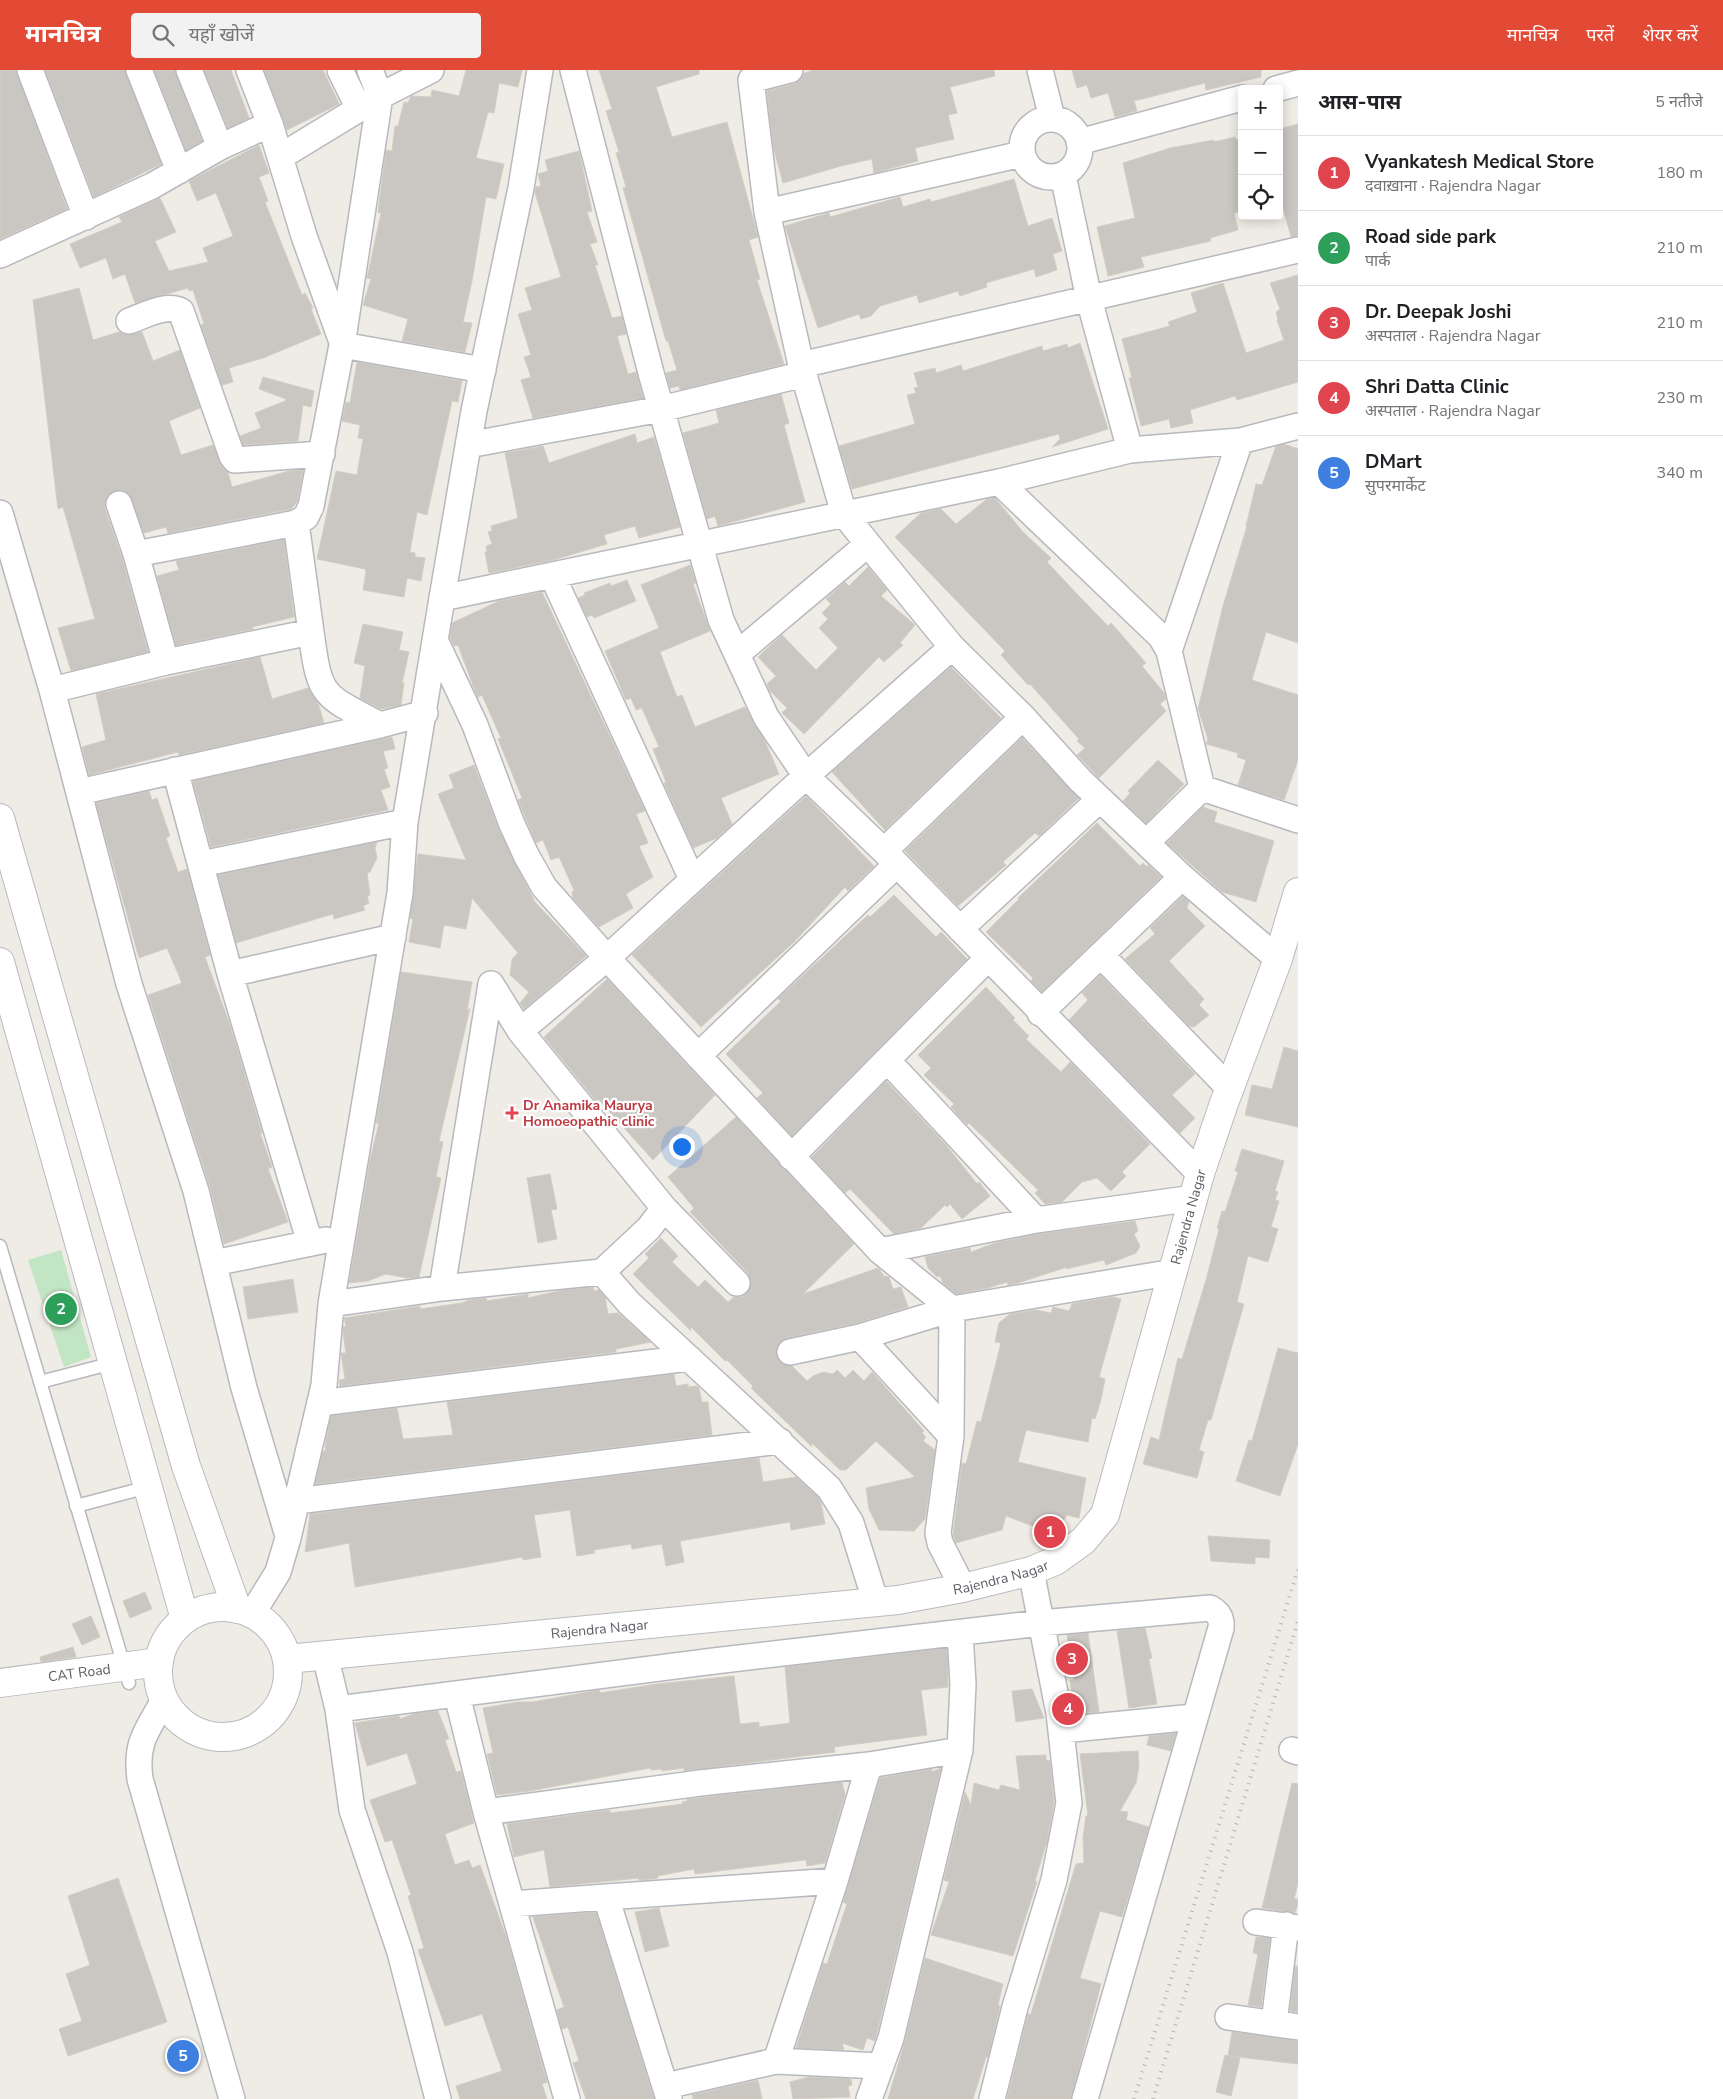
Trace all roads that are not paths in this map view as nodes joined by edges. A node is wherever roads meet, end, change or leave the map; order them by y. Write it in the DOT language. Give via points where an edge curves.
graph roads {
  1 [pos="30,70"];
  2 [pos="139,70"];
  3 [pos="189,70"];
  4 [pos="249,70"];
  5 [pos="340,70"];
  6 [pos="370,70"];
  7 [pos="431,70"];
  8 [pos="540,70"];
  9 [pos="573,70"];
  10 [pos="790,70"];
  11 [pos="1040,70"];
  12 [pos="750,75"];
  13 [pos="1298,83"];
  14 [pos="1283,87"];
  15 [pos="380,96"];
  16 [pos="1238,99"];
  17 [pos="359,109"];
  18 [pos="1052,118"];
  19 [pos="270,124"];
  20 [pos="1079,142"];
  21 [pos="220,147"];
  22 [pos="1022,154"];
  23 [pos="280,156"];
  24 [pos="179,171"];
  25 [pos="1063,174"];
  26 [pos="767,212"];
  27 [pos="86,217"];
  28 [pos="1298,250"];
  29 [pos="0,255"];
  30 [pos="1089,299"];
  31 [pos="129,322"];
  32 [pos="342,344"];
  33 [pos="483,370"];
  34 [pos="802,370"];
  35 [pos="661,409"];
  36 [pos="1298,426"];
  37 [pos="1240,441"];
  38 [pos="468,445"];
  39 [pos="1130,450"];
  40 [pos="322,454"];
  41 [pos="998,482"];
  42 [pos="119,504"];
  43 [pos="0,513"];
  44 [pos="844,514"];
  45 [pos="296,524"];
  46 [pos="699,544"];
  47 [pos="868,544"];
  48 [pos="136,554"];
  49 [pos="552,575"];
  50 [pos="442,598"];
  51 [pos="311,632"];
  52 [pos="435,640"];
  53 [pos="952,647"];
  54 [pos="1169,651"];
  55 [pos="736,654"];
  56 [pos="166,662"];
  57 [pos="52,690"];
  58 [pos="425,713"];
  59 [pos="1023,717"];
  60 [pos="380,725"];
  61 [pos="175,770"];
  62 [pos="806,776"];
  63 [pos="1202,788"];
  64 [pos="79,792"];
  65 [pos="1100,799"];
  66 [pos="0,818"];
  67 [pos="1298,820"];
  68 [pos="405,822"];
  69 [pos="1146,843"];
  70 [pos="890,857"];
  71 [pos="201,864"];
  72 [pos="1182,877"];
  73 [pos="692,879"];
  74 [pos="1298,892"];
  75 [pos="960,929"];
  76 [pos="393,937"];
  77 [pos="1101,954"];
  78 [pos="607,958"];
  79 [pos="988,958"];
  80 [pos="1278,959"];
  81 [pos="0,962"];
  82 [pos="230,974"];
  83 [pos="1040,1013"];
  84 [pos="520,1031"];
  85 [pos="698,1056"];
  86 [pos="887,1060"];
  87 [pos="1229,1088"];
  88 [pos="791,1157"];
  89 [pos="1197,1186"];
  90 [pos="664,1208"];
  91 [pos="1036,1220"];
  92 [pos="344,1237"];
  93 [pos="310,1243"];
  94 [pos="0,1246"];
  95 [pos="880,1251"];
  96 [pos="214,1263"];
  97 [pos="602,1272"];
  98 [pos="1174,1272"];
  99 [pos="737,1283"];
  100 [pos="442,1288"];
  101 [pos="331,1304"];
  102 [pos="952,1309"];
  103 [pos="860,1337"];
  104 [pos="790,1352"];
  105 [pos="690,1358"];
  106 [pos="113,1363"];
  107 [pos="40,1382"];
  108 [pos="320,1403"];
  109 [pos="951,1436"];
  110 [pos="780,1441"];
  111 [pos="148,1487"];
  112 [pos="297,1501"];
  113 [pos="76,1506"];
  114 [pos="288,1538"];
  115 [pos="1032,1571"];
  116 [pos="963,1588"];
  117 [pos="876,1603"];
  118 [pos="245,1611"];
  119 [pos="186,1619"];
  120 [pos="1042,1623"];
  121 [pos="960,1633"];
  122 [pos="325,1655"];
  123 [pos="287,1659"];
  124 [pos="126,1675"];
  125 [pos="160,1681"];
  126 [pos="0,1682"];
  127 [pos="457,1695"];
  128 [pos="0,1698"];
  129 [pos="338,1709"];
  130 [pos="1194,1717"];
  131 [pos="1062,1730"];
  132 [pos="960,1750"];
  133 [pos="869,1765"];
  134 [pos="486,1812"];
  135 [pos="835,1881"];
  136 [pos="606,1897"];
  137 [pos="512,1904"];
  138 [pos="1256,1922"];
  139 [pos="1292,1927"];
  140 [pos="1228,2017"];
  141 [pos="1286,2025"];
  142 [pos="776,2060"];
  143 [pos="880,2066"];
  144 [pos="668,2092"];
  145 [pos="232,2099"];
  146 [pos="438,2099"];
  147 [pos="567,2099"];
  148 [pos="869,2099"];
  149 [pos="992,2099"];
  150 [pos="1085,2099"];
  1 -- 27 [label="street"];
  2 -- 24 [label="street"];
  3 -- 21 [label="street"];
  4 -- 19 [label="street"];
  5 -- 17 [label="street"];
  6 -- 15 [label="street"];
  7 -- 15 [label="street"];
  8 -- 33 [label="street" via="521,188"];
  9 -- 35 [label="street"];
  10 -- 12 [label="street"];
  11 -- 18 [label="street"];
  12 -- 26 [label="street"];
  13 -- 14 [label="street"];
  15 -- 17 [label="street"];
  15 -- 32 [label="street"];
  16 -- 20 [label="street"];
  17 -- 23 [label="street"];
  18 -- 20 [label="street" via="1066,124 1075,132"];
  18 -- 22 [label="street" via="1038,120 1030,126 1022,144"];
  19 -- 21 [label="street"];
  19 -- 23 [label="street"];
  20 -- 25 [label="street" via="1081,152 1078,161"];
  21 -- 24 [label="street"];
  22 -- 25 [label="street" via="1034,171 1053,177"];
  22 -- 26 [label="street"];
  23 -- 32 [label="street"];
  24 -- 27 [label="street"];
  25 -- 30 [label="street"];
  26 -- 34 [label="street"];
  27 -- 29 [label="street"];
  28 -- 30 [label="street"];
  30 -- 34 [label="street"];
  30 -- 39 [label="street"];
  31 -- 40 [label="street" via="166,308 181,311 235,460"];
  32 -- 33 [label="street"];
  32 -- 40 [label="street"];
  33 -- 38 [label="street"];
  34 -- 35 [label="street"];
  34 -- 44 [label="street"];
  35 -- 38 [label="street"];
  35 -- 46 [label="street"];
  36 -- 37 [label="street"];
  37 -- 39 [label="street"];
  37 -- 54 [label="street"];
  38 -- 50 [label="street"];
  39 -- 41 [label="street"];
  40 -- 45 [label="street" via="311,506 306,518"];
  41 -- 44 [label="street"];
  41 -- 54 [label="street" via="1161,638"];
  42 -- 48 [label="street"];
  43 -- 57 [label="street"];
  44 -- 46 [label="street"];
  44 -- 47 [label="street"];
  45 -- 48 [label="street"];
  45 -- 51 [label="street"];
  46 -- 49 [label="street"];
  46 -- 55 [label="street" via="720,620"];
  47 -- 53 [label="street"];
  47 -- 55 [label="street"];
  48 -- 56 [label="street"];
  49 -- 50 [label="street"];
  49 -- 73 [label="street"];
  50 -- 52 [label="street"];
  51 -- 56 [label="street"];
  51 -- 60 [label="street" via="318,679 325,692 333,700"];
  52 -- 58 [label="street"];
  52 -- 78 [label="street" via="475,725 526,855 544,887"];
  53 -- 59 [label="street"];
  53 -- 62 [label="street"];
  54 -- 63 [label="street"];
  55 -- 62 [label="street" via="766,717"];
  56 -- 57 [label="street"];
  57 -- 64 [label="street"];
  58 -- 60 [label="street"];
  58 -- 68 [label="street"];
  59 -- 65 [label="street"];
  59 -- 70 [label="street"];
  60 -- 61 [label="street"];
  61 -- 64 [label="street"];
  61 -- 71 [label="street"];
  62 -- 70 [label="street"];
  62 -- 73 [label="street"];
  63 -- 67 [label="street"];
  63 -- 69 [label="street"];
  64 -- 96 [label="street" via="129,984 196,1191"];
  65 -- 69 [label="street"];
  65 -- 75 [label="street"];
  66 -- 118 [label="main road" via="186,1466"];
  68 -- 71 [label="street"];
  68 -- 76 [label="street"];
  69 -- 72 [label="street"];
  70 -- 75 [label="street"];
  70 -- 85 [label="street"];
  71 -- 82 [label="street"];
  72 -- 77 [label="street"];
  72 -- 80 [label="street"];
  73 -- 78 [label="street"];
  74 -- 80 [label="main road, Rajendra Nagar"];
  75 -- 79 [label="street"];
  76 -- 82 [label="street"];
  76 -- 92 [label="street"];
  77 -- 83 [label="street"];
  77 -- 87 [label="street"];
  78 -- 84 [label="street"];
  78 -- 85 [label="street"];
  79 -- 83 [label="street"];
  79 -- 86 [label="street"];
  80 -- 87 [label="main road, Rajendra Nagar"];
  81 -- 106 [label="main road"];
  82 -- 93 [label="street"];
  83 -- 89 [label="street"];
  84 -- 90 [label="street"];
  84 -- 100 [label="street" via="490,984"];
  85 -- 88 [label="street"];
  86 -- 88 [label="street"];
  86 -- 91 [label="street"];
  87 -- 89 [label="main road, Rajendra Nagar"];
  88 -- 95 [label="street"];
  89 -- 91 [label="street"];
  89 -- 98 [label="main road, Rajendra Nagar"];
  90 -- 97 [label="street" via="649,1228"];
  90 -- 99 [label="street"];
  91 -- 95 [label="street"];
  92 -- 93 [label="street"];
  92 -- 101 [label="street"];
  93 -- 96 [label="street"];
  94 -- 107 [label="lane"];
  95 -- 102 [label="street"];
  96 -- 114 [label="street" via="244,1388"];
  97 -- 100 [label="street"];
  97 -- 105 [label="street" via="629,1303"];
  98 -- 102 [label="street"];
  98 -- 115 [label="main road, Rajendra Nagar" via="1105,1515 1083,1541 1056,1561"];
  100 -- 101 [label="street"];
  101 -- 108 [label="street"];
  102 -- 103 [label="street"];
  102 -- 109 [label="street"];
  103 -- 104 [label="street"];
  103 -- 109 [label="street"];
  105 -- 108 [label="street"];
  105 -- 110 [label="street"];
  106 -- 107 [label="lane"];
  106 -- 111 [label="main road"];
  107 -- 113 [label="lane"];
  108 -- 112 [label="street"];
  109 -- 116 [label="street" via="938,1533"];
  110 -- 112 [label="street"];
  110 -- 117 [label="street" via="829,1488 840,1504 851,1524"];
  111 -- 113 [label="lane"];
  111 -- 119 [label="main road"];
  112 -- 114 [label="street"];
  113 -- 124 [label="lane"];
  114 -- 118 [label="street" via="278,1572"];
  115 -- 116 [label="main road, Rajendra Nagar"];
  115 -- 120 [label="street"];
  116 -- 117 [label="main road, Rajendra Nagar"];
  117 -- 122 [label="main road, Rajendra Nagar"];
  118 -- 119 [label="main road" via="210,1608"];
  118 -- 123 [label="main road" via="268,1625 280,1640"];
  119 -- 125 [label="main road" via="169,1636"];
  120 -- 121 [label="street"];
  120 -- 130 [label="street" via="1210,1608 1217,1612 1222,1619 1221,1628"];
  120 -- 131 [label="street"];
  121 -- 127 [label="street" via="714,1660"];
  121 -- 132 [label="street" via="963,1684"];
  122 -- 123 [label="main road, Rajendra Nagar"];
  122 -- 129 [label="street"];
  123 -- 125 [label="main road" via="289,1677 277,1710 249,1733 230,1737 210,1737 191,1730 175,1717"];
  124 -- 125 [label="main road, CAT Road"];
  124 -- 126 [label="main road, CAT Road"];
  124 -- 128 [label="main road, CAT Road"];
  125 -- 145 [label="street" via="139,1745 140,1779"];
  127 -- 129 [label="street"];
  127 -- 134 [label="street"];
  129 -- 146 [label="street" via="352,1810 400,1952"];
  130 -- 131 [label="street"];
  130 -- 150 [label="street"];
  131 -- 149 [label="street" via="1069,1803 1054,1880 1015,2007"];
  132 -- 133 [label="street"];
  132 -- 143 [label="street" via="891,2038"];
  133 -- 134 [label="street" via="700,1783"];
  133 -- 135 [label="street"];
  134 -- 137 [label="street"];
  135 -- 136 [label="street"];
  135 -- 142 [label="street"];
  136 -- 137 [label="street"];
  136 -- 144 [label="street"];
  137 -- 147 [label="street"];
  138 -- 139 [label="street"];
  139 -- 141 [label="street"];
  140 -- 141 [label="street"];
  142 -- 143 [label="street"];
  142 -- 144 [label="street"];
  143 -- 148 [label="street"];
}
